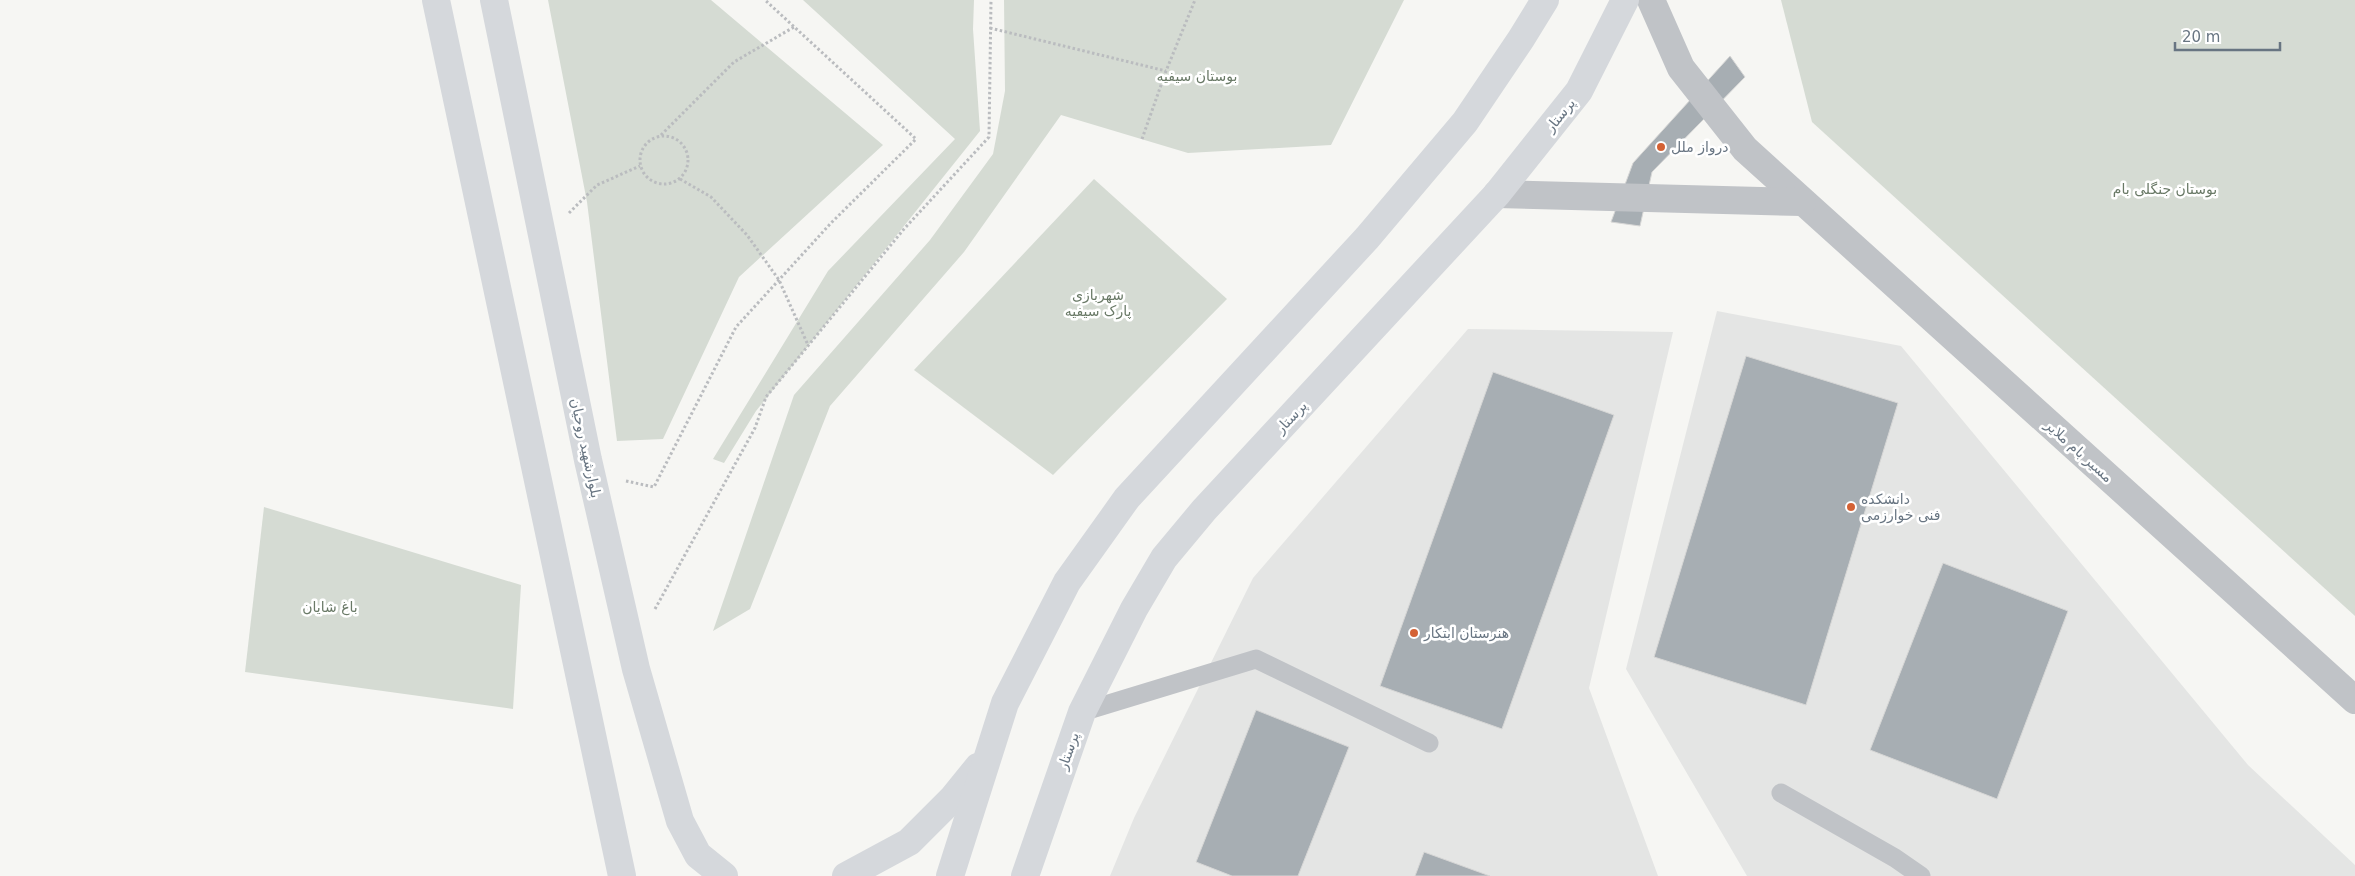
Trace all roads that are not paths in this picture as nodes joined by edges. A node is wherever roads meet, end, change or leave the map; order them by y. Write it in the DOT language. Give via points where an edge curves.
graph roads {
  1 [pos="436,0"];
  2 [pos="494,0"];
  3 [pos="1545,0"];
  4 [pos="1625,0"];
  5 [pos="1651,0"];
  6 [pos="1497,194"];
  7 [pos="1802,202"];
  8 [pos="2355,700"];
  9 [pos="1082,712"];
  10 [pos="1430,743"];
  11 [pos="988,757"];
  12 [pos="1781,792"];
  13 [pos="622,876"];
  14 [pos="724,876"];
  15 [pos="846,876"];
  16 [pos="950,876"];
  17 [pos="1025,876"];
  18 [pos="1921,876"];
  1 -- 13 [label="main road"];
  2 -- 14 [label="main road, بلوارشهید روحیان" via="588,460 632,652 680,821 698,855"];
  3 -- 11 [label="main road" via="1465,122 1367,238 1127,498 1067,582 1005,703"];
  4 -- 6 [label="main road, پرستار" via="1579,91"];
  5 -- 7 [label="street, مسیر بام ملایر" via="1681,68 1745,149"];
  6 -- 7 [label="street"];
  6 -- 9 [label="main road, پرستار" via="1204,510 1164,558 1134,609"];
  7 -- 8 [label="street, مسیر بام ملایر"];
  9 -- 10 [label="lane" via="1256,659"];
  9 -- 17 [label="main road, پرستار"];
  11 -- 15 [label="main road" via="909,842"];
  11 -- 16 [label="main road"];
  12 -- 18 [label="lane"];
}
